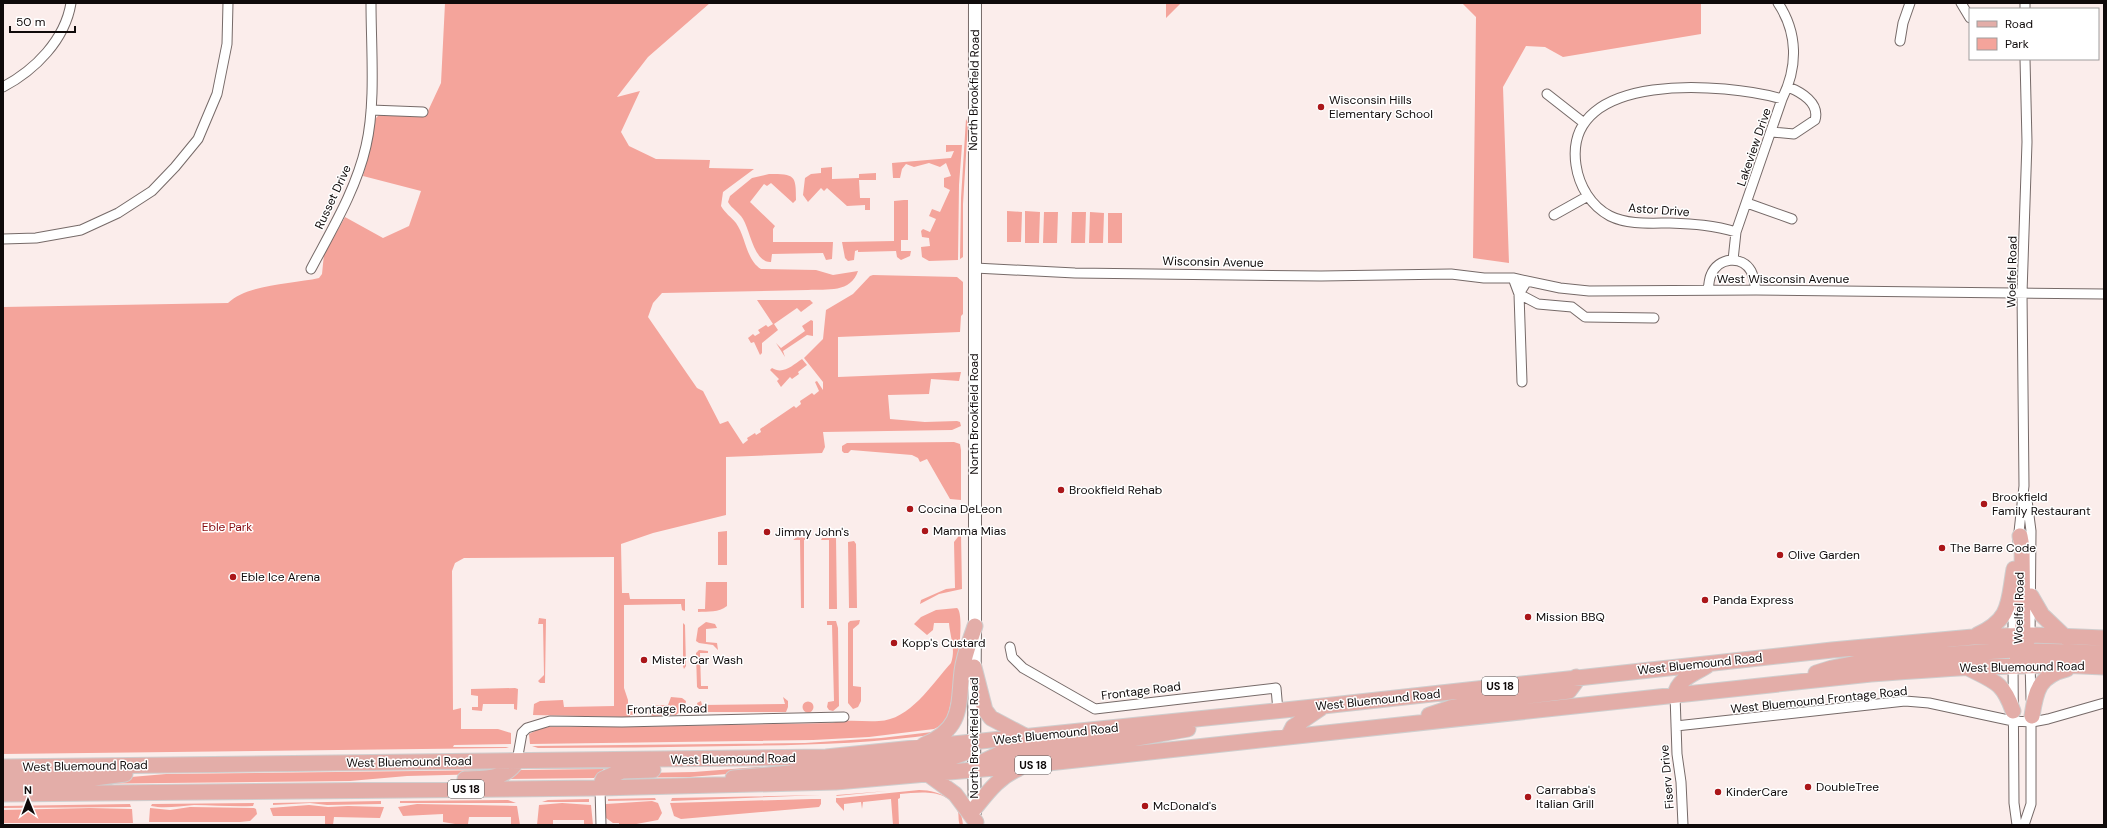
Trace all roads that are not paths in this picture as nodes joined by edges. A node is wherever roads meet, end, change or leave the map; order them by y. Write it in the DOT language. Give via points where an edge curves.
graph roads {
  1 [pos="71,3"];
  2 [pos="228,3"];
  3 [pos="371,3"];
  4 [pos="975,3"];
  5 [pos="1778,3"];
  6 [pos="1910,3"];
  7 [pos="1961,3"];
  8 [pos="1969,16"];
  9 [pos="1900,41"];
  10 [pos="2025,60"];
  11 [pos="3,87"];
  12 [pos="1788,87"];
  13 [pos="1547,94"];
  14 [pos="1782,99"];
  15 [pos="371,110"];
  16 [pos="423,112"];
  17 [pos="1584,123"];
  18 [pos="1772,132"];
  19 [pos="1588,196"];
  20 [pos="1747,203"];
  21 [pos="1554,216"];
  22 [pos="1792,219"];
  23 [pos="1736,232"];
  24 [pos="3,240"];
  25 [pos="1733,260"];
  26 [pos="311,268"];
  27 [pos="975,268"];
  28 [pos="1462,275"];
  29 [pos="1513,278"];
  30 [pos="1527,281"];
  31 [pos="1708,290"];
  32 [pos="1756,290"];
  33 [pos="2022,293"];
  34 [pos="1519,294"];
  35 [pos="2104,294"];
  36 [pos="1654,318"];
  37 [pos="1522,382"];
  38 [pos="2024,486"];
  39 [pos="2020,536"];
  40 [pos="2014,569"];
  41 [pos="2031,596"];
  42 [pos="975,626"];
  43 [pos="1973,637"];
  44 [pos="2065,637"];
  45 [pos="2104,638"];
  46 [pos="2023,646"];
  47 [pos="1010,647"];
  48 [pos="2104,652"];
  49 [pos="1711,663"];
  50 [pos="2013,666"];
  51 [pos="2085,666"];
  52 [pos="974,667"];
  53 [pos="2104,667"];
  54 [pos="1968,668"];
  55 [pos="1576,677"];
  56 [pos="1788,682"];
  57 [pos="1675,695"];
  58 [pos="2104,703"];
  59 [pos="1323,706"];
  60 [pos="1278,711"];
  61 [pos="1241,714"];
  62 [pos="2013,716"];
  63 [pos="844,717"];
  64 [pos="2032,719"];
  65 [pos="1402,724"];
  66 [pos="1676,726"];
  67 [pos="1027,737"];
  68 [pos="1288,737"];
  69 [pos="974,743"];
  70 [pos="915,749"];
  71 [pos="759,759"];
  72 [pos="517,761"];
  73 [pos="168,765"];
  74 [pos="1030,765"];
  75 [pos="3,767"];
  76 [pos="974,771"];
  77 [pos="929,775"];
  78 [pos="3,780"];
  79 [pos="687,786"];
  80 [pos="600,788"];
  81 [pos="350,790"];
  82 [pos="3,794"];
  83 [pos="975,818"];
  84 [pos="601,825"];
  85 [pos="1683,825"];
  86 [pos="2017,825"];
  87 [pos="2024,825"];
  1 -- 11 [label="street" via="70,12 52,46 37,64"];
  2 -- 24 [label="street" via="227,44 217,94 198,139 175,167 152,191 118,213 81,230 36,238"];
  3 -- 15 [label="street, Russet Drive"];
  4 -- 27 [label="street, North Brookfield Road"];
  5 -- 12 [label="street, Lakeview Drive" via="1787,18 1794,43"];
  6 -- 9 [label="street"];
  7 -- 8 [label="street"];
  10 -- 33 [label="street, Woelfel Road" via="2027,142"];
  12 -- 14 [label="street, Lakeview Drive"];
  12 -- 18 [label="street" via="1800,92 1812,104 1816,111 1815,120 1794,134"];
  13 -- 17 [label="street"];
  14 -- 17 [label="street" via="1714,87 1655,90 1612,101"];
  14 -- 18 [label="street, Lakeview Drive"];
  15 -- 16 [label="street"];
  15 -- 26 [label="street, Russet Drive" via="366,145 357,176"];
  17 -- 19 [label="street, Astor Drive" via="1576,146 1575,161 1580,182"];
  18 -- 20 [label="street, Lakeview Drive"];
  19 -- 21 [label="street"];
  19 -- 23 [label="street, Astor Drive" via="1604,212 1620,220 1712,226"];
  20 -- 22 [label="street"];
  20 -- 23 [label="street, Lakeview Drive"];
  23 -- 25 [label="street, Lakeview Drive"];
  25 -- 31 [label="street" via="1725,261 1713,270"];
  25 -- 32 [label="street" via="1741,262 1751,272"];
  27 -- 28 [label="street, Wisconsin Avenue" via="1090,273"];
  27 -- 42 [label="street, North Brookfield Road"];
  28 -- 29 [label="street, West Wisconsin Avenue"];
  29 -- 30 [label="street, West Wisconsin Avenue"];
  29 -- 34 [label="street"];
  30 -- 31 [label="street, West Wisconsin Avenue" via="1589,291"];
  30 -- 34 [label="street"];
  31 -- 32 [label="street, West Wisconsin Avenue"];
  32 -- 33 [label="street, West Wisconsin Avenue"];
  33 -- 35 [label="street, West Wisconsin Avenue"];
  33 -- 38 [label="street, Woelfel Road"];
  34 -- 36 [label="street" via="1538,304 1572,308 1585,317"];
  34 -- 37 [label="street"];
  38 -- 39 [label="street, Woelfel Road"];
  38 -- 41 [label="street, Woelfel Road" via="2031,531"];
  39 -- 40 [label="street, Woelfel Road"];
  39 -- 46 [label="main road"];
  40 -- 43 [label="main road" via="2009,602 2004,615 1996,625"];
  40 -- 46 [label="street, Woelfel Road"];
  41 -- 44 [label="main road" via="2042,615"];
  41 -- 46 [label="street, Woelfel Road"];
  42 -- 52 [label="street, North Brookfield Road"];
  42 -- 70 [label="main road" via="965,655 960,699 952,726 932,742"];
  43 -- 46 [label="main road, West Bluemound Road / US 18"];
  43 -- 49 [label="main road, West Bluemound Road / US 18"];
  44 -- 45 [label="main road, West Bluemound Road / US 18"];
  44 -- 46 [label="main road, West Bluemound Road / US 18"];
  46 -- 48 [label="main road"];
  46 -- 50 [label="main road"];
  46 -- 51 [label="main road, West Bluemound Road / US 18"];
  46 -- 56 [label="main road" via="1877,659 1832,668"];
  46 -- 64 [label="street, Woelfel Road"];
  47 -- 60 [label="street, Frontage Road" via="1012,657 1023,668 1095,709 1276,688"];
  49 -- 55 [label="main road, West Bluemound Road / US 18"];
  49 -- 57 [label="main road" via="1682,680"];
  50 -- 54 [label="main road, West Bluemound Road / US 18"];
  50 -- 62 [label="street"];
  51 -- 53 [label="main road, West Bluemound Road / US 18"];
  51 -- 64 [label="main road" via="2058,671 2045,679 2037,692"];
  52 -- 67 [label="main road" via="985,710 991,718"];
  52 -- 69 [label="street, North Brookfield Road"];
  54 -- 56 [label="main road, West Bluemound Road / US 18"];
  54 -- 62 [label="main road" via="2003,688"];
  55 -- 59 [label="main road, West Bluemound Road / US 18"];
  55 -- 65 [label="main road" via="1569,691 1450,708"];
  56 -- 57 [label="main road, West Bluemound Road / US 18"];
  57 -- 65 [label="main road, West Bluemound Road / US 18"];
  57 -- 66 [label="street, Fiserv Drive"];
  58 -- 64 [label="street, West Bluemound Frontage Road" via="2048,719"];
  59 -- 60 [label="main road, West Bluemound Road / US 18"];
  59 -- 68 [label="main road" via="1294,727"];
  60 -- 61 [label="main road, West Bluemound Road / US 18"];
  61 -- 67 [label="main road, West Bluemound Road / US 18"];
  61 -- 76 [label="main road" via="1194,728 1131,739 999,754 980,763"];
  62 -- 64 [label="street, West Bluemound Frontage Road"];
  62 -- 66 [label="street, West Bluemound Frontage Road" via="1929,703 1905,702"];
  62 -- 86 [label="street" via="2014,803"];
  63 -- 72 [label="street, Frontage Road" via="641,722 550,721 527,728 522,733"];
  64 -- 87 [label="street, Woelfel Road" via="2031,804"];
  65 -- 68 [label="main road, West Bluemound Road / US 18"];
  66 -- 85 [label="street, Fiserv Drive"];
  67 -- 69 [label="main road, West Bluemound Road / US 18"];
  68 -- 74 [label="main road, West Bluemound Road / US 18"];
  69 -- 70 [label="main road, West Bluemound Road / US 18"];
  69 -- 76 [label="street, North Brookfield Road"];
  69 -- 79 [label="main road" via="967,752 948,759 745,775"];
  70 -- 71 [label="main road, West Bluemound Road / US 18" via="826,757"];
  71 -- 72 [label="main road, West Bluemound Road / US 18"];
  71 -- 80 [label="main road" via="693,770 622,772 603,779"];
  72 -- 73 [label="main road, West Bluemound Road / US 18"];
  72 -- 81 [label="main road" via="512,769 497,776 407,779"];
  73 -- 75 [label="main road, West Bluemound Road / US 18"];
  73 -- 78 [label="main road" via="129,774 78,780"];
  74 -- 76 [label="main road, West Bluemound Road / US 18"];
  74 -- 83 [label="main road" via="1001,779"];
  76 -- 77 [label="main road, West Bluemound Road / US 18"];
  76 -- 83 [label="street, North Brookfield Road"];
  77 -- 79 [label="main road, West Bluemound Road / US 18" via="822,783"];
  77 -- 83 [label="main road" via="954,794"];
  79 -- 80 [label="main road, West Bluemound Road / US 18"];
  80 -- 81 [label="main road, West Bluemound Road / US 18"];
  80 -- 84 [label="street"];
  81 -- 82 [label="main road, West Bluemound Road / US 18"];
}
